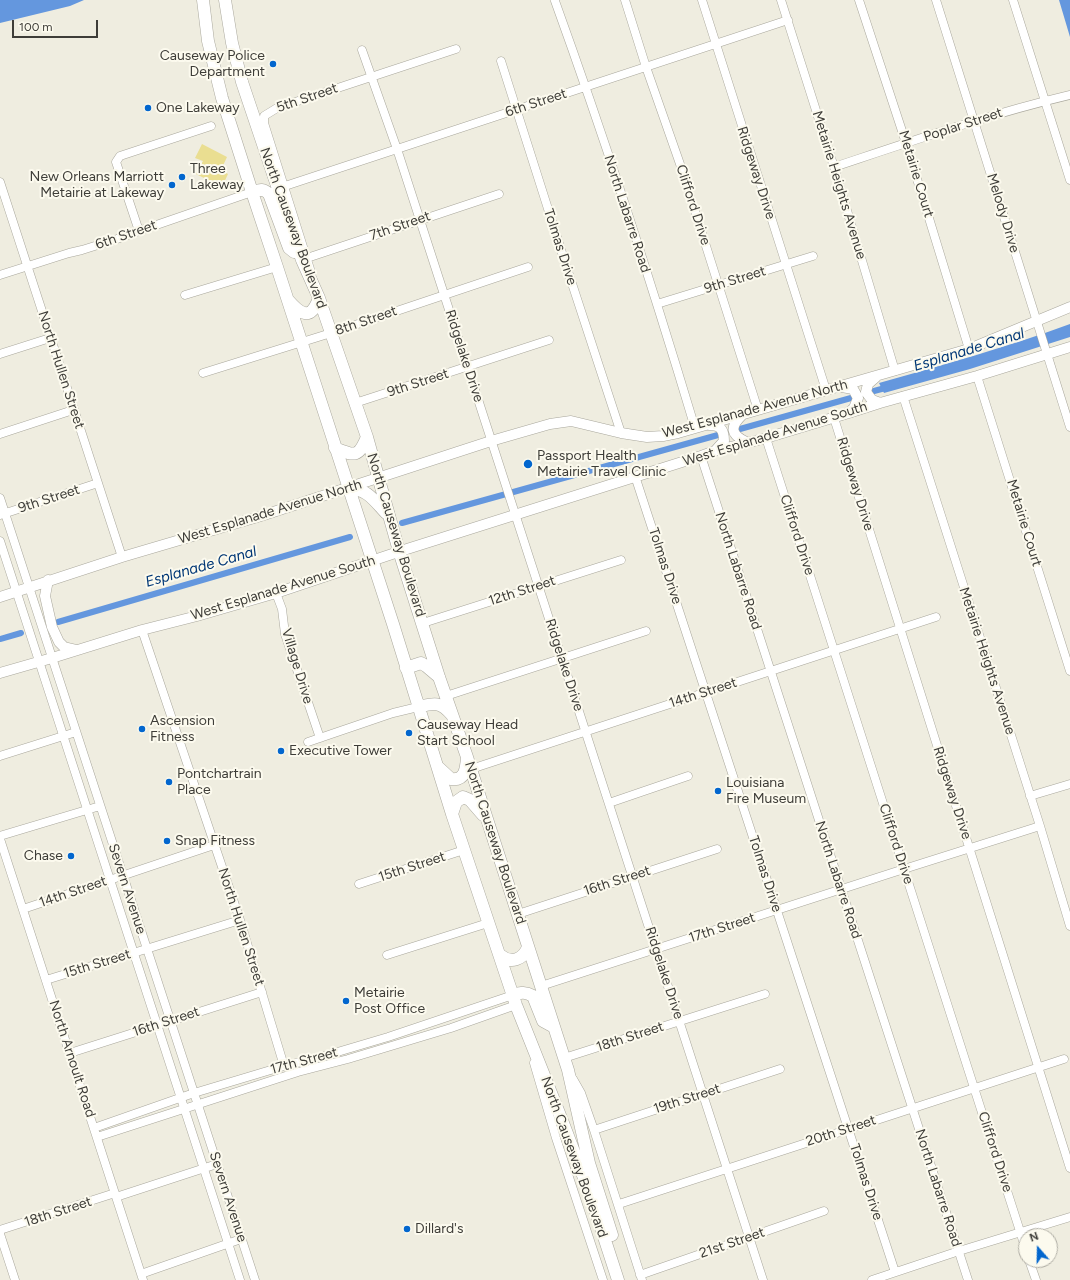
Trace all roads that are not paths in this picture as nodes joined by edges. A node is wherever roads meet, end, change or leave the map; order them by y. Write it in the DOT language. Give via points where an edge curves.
graph roads {
  1 [pos="203,0"];
  2 [pos="225,0"];
  3 [pos="625,0"];
  4 [pos="702,0"];
  5 [pos="781,0"];
  6 [pos="859,0"];
  7 [pos="936,0"];
  8 [pos="1014,0"];
  9 [pos="555,1"];
  10 [pos="788,20"];
  11 [pos="715,44"];
  12 [pos="456,49"];
  13 [pos="362,50"];
  14 [pos="501,61"];
  15 [pos="646,67"];
  16 [pos="371,76"];
  17 [pos="586,87"];
  18 [pos="1070,95"];
  19 [pos="1045,101"];
  20 [pos="517,110"];
  21 [pos="974,121"];
  22 [pos="211,126"];
  23 [pos="906,143"];
  24 [pos="397,149"];
  25 [pos="834,167"];
  26 [pos="1070,180"];
  27 [pos="0,182"];
  28 [pos="285,186"];
  29 [pos="2,192"];
  30 [pos="252,192"];
  31 [pos="499,194"];
  32 [pos="420,220"];
  33 [pos="139,231"];
  34 [pos="813,256"];
  35 [pos="305,259"];
  36 [pos="785,265"];
  37 [pos="27,266"];
  38 [pos="277,267"];
  39 [pos="528,267"];
  40 [pos="0,275"];
  41 [pos="718,286"];
  42 [pos="317,293"];
  43 [pos="185,295"];
  44 [pos="444,295"];
  45 [pos="287,299"];
  46 [pos="657,304"];
  47 [pos="1070,307"];
  48 [pos="1037,322"];
  49 [pos="331,333"];
  50 [pos="50,338"];
  51 [pos="549,340"];
  52 [pos="301,342"];
  53 [pos="1070,347"];
  54 [pos="969,349"];
  55 [pos="1047,353"];
  56 [pos="0,354"];
  57 [pos="467,367"];
  58 [pos="895,370"];
  59 [pos="202,373"];
  60 [pos="877,376"];
  61 [pos="978,376"];
  62 [pos="839,387"];
  63 [pos="826,390"];
  64 [pos="903,396"];
  65 [pos="355,403"];
  66 [pos="880,403"];
  67 [pos="74,410"];
  68 [pos="758,410"];
  69 [pos="848,413"];
  70 [pos="742,414"];
  71 [pos="834,418"];
  72 [pos="708,425"];
  73 [pos="1070,427"];
  74 [pos="695,428"];
  75 [pos="621,433"];
  76 [pos="0,434"];
  77 [pos="367,437"];
  78 [pos="766,438"];
  79 [pos="491,441"];
  80 [pos="746,442"];
  81 [pos="335,448"];
  82 [pos="715,451"];
  83 [pos="701,456"];
  84 [pos="635,476"];
  85 [pos="378,479"];
  86 [pos="98,483"];
  87 [pos="348,488"];
  88 [pos="0,498"];
  89 [pos="514,510"];
  90 [pos="2,514"];
  91 [pos="388,515"];
  92 [pos="0,541"];
  93 [pos="399,551"];
  94 [pos="122,556"];
  95 [pos="372,560"];
  96 [pos="621,560"];
  97 [pos="48,580"];
  98 [pos="29,586"];
  99 [pos="538,586"];
  100 [pos="16,591"];
  101 [pos="276,593"];
  102 [pos="0,596"];
  103 [pos="936,617"];
  104 [pos="423,623"];
  105 [pos="900,628"];
  106 [pos="142,630"];
  107 [pos="646,630"];
  108 [pos="77,650"];
  109 [pos="833,650"];
  110 [pos="52,658"];
  111 [pos="562,659"];
  112 [pos="39,662"];
  113 [pos="406,668"];
  114 [pos="770,670"];
  115 [pos="1070,671"];
  116 [pos="0,673"];
  117 [pos="439,677"];
  118 [pos="706,692"];
  119 [pos="446,696"];
  120 [pos="418,707"];
  121 [pos="452,715"];
  122 [pos="76,732"];
  123 [pos="586,732"];
  124 [pos="64,736"];
  125 [pos="320,738"];
  126 [pos="308,742"];
  127 [pos="0,756"];
  128 [pos="467,757"];
  129 [pos="437,766"];
  130 [pos="471,769"];
  131 [pos="688,776"];
  132 [pos="1070,784"];
  133 [pos="1030,796"];
  134 [pos="609,803"];
  135 [pos="100,806"];
  136 [pos="87,809"];
  137 [pos="452,814"];
  138 [pos="487,819"];
  139 [pos="1040,826"];
  140 [pos="0,837"];
  141 [pos="214,845"];
  142 [pos="717,849"];
  143 [pos="970,849"];
  144 [pos="464,850"];
  145 [pos="904,869"];
  146 [pos="123,876"];
  147 [pos="633,876"];
  148 [pos="110,879"];
  149 [pos="359,884"];
  150 [pos="841,890"];
  151 [pos="23,909"];
  152 [pos="777,910"];
  153 [pos="518,914"];
  154 [pos="240,920"];
  155 [pos="488,923"];
  156 [pos="1070,926"];
  157 [pos="528,947"];
  158 [pos="147,949"];
  159 [pos="656,949"];
  160 [pos="134,953"];
  161 [pos="387,955"];
  162 [pos="500,955"];
  163 [pos="46,980"];
  164 [pos="541,986"];
  165 [pos="262,992"];
  166 [pos="765,994"];
  167 [pos="515,1000"];
  168 [pos="170,1021"];
  169 [pos="680,1022"];
  170 [pos="158,1025"];
  171 [pos="554,1027"];
  172 [pos="527,1035"];
  173 [pos="70,1053"];
  174 [pos="1064,1059"];
  175 [pos="566,1064"];
  176 [pos="284,1066"];
  177 [pos="1039,1067"];
  178 [pos="780,1069"];
  179 [pos="974,1087"];
  180 [pos="194,1094"];
  181 [pos="702,1094"];
  182 [pos="182,1098"];
  183 [pos="198,1104"];
  184 [pos="184,1108"];
  185 [pos="912,1108"];
  186 [pos="94,1128"];
  187 [pos="848,1129"];
  188 [pos="594,1130"];
  189 [pos="97,1137"];
  190 [pos="217,1164"];
  191 [pos="204,1168"];
  192 [pos="727,1168"];
  193 [pos="1070,1168"];
  194 [pos="116,1195"];
  195 [pos="618,1204"];
  196 [pos="824,1211"];
  197 [pos="1070,1217"];
  198 [pos="1019,1228"];
  199 [pos="1033,1228"];
  200 [pos="0,1230"];
  201 [pos="1018,1233"];
  202 [pos="0,1234"];
  203 [pos="750,1237"];
  204 [pos="241,1239"];
  205 [pos="229,1244"];
  206 [pos="959,1251"];
  207 [pos="1032,1268"];
  208 [pos="895,1272"];
  209 [pos="621,1276"];
  210 [pos="142,1277"];
  211 [pos="641,1278"];
  212 [pos="15,1280"];
  213 [pos="240,1280"];
  214 [pos="255,1280"];
  215 [pos="603,1280"];
  216 [pos="763,1280"];
  217 [pos="872,1280"];
  218 [pos="968,1280"];
  219 [pos="1036,1280"];
  1 -- 30 [label="highway, North Causeway Boulevard" via="208,41 222,98"];
  2 -- 35 [label="highway, North Causeway Boulevard" via="238,68 264,150"];
  3 -- 15 [label="street, Clifford Drive"];
  4 -- 11 [label="street, Ridgeway Drive"];
  5 -- 10 [label="street, Metairie Heights Avenue"];
  6 -- 23 [label="street, Metairie Court"];
  7 -- 21 [label="street, Melody Drive"];
  8 -- 19 [label="street"];
  9 -- 17 [label="street, North Labarre Road"];
  10 -- 11 [label="street, 6th Street"];
  10 -- 25 [label="street, Metairie Heights Avenue"];
  11 -- 15 [label="street, 6th Street"];
  11 -- 36 [label="street, Ridgeway Drive"];
  12 -- 16 [label="street, 5th Street"];
  13 -- 16 [label="street, Ridgelake Drive"];
  14 -- 20 [label="street, Tolmas Drive"];
  15 -- 17 [label="street, 6th Street"];
  15 -- 41 [label="street, Clifford Drive" via="680,164"];
  16 -- 24 [label="street, Ridgelake Drive"];
  16 -- 28 [label="street, 5th Street" via="277,108 264,116 264,123"];
  17 -- 20 [label="street, 6th Street"];
  17 -- 46 [label="street, North Labarre Road"];
  18 -- 19 [label="street, Poplar Street"];
  19 -- 21 [label="street, Poplar Street"];
  19 -- 26 [label="street"];
  20 -- 24 [label="street, 6th Street"];
  20 -- 75 [label="street, Tolmas Drive"];
  21 -- 23 [label="street, Poplar Street"];
  21 -- 48 [label="street, Melody Drive"];
  22 -- 33 [label="street" via="120,156 116,162"];
  23 -- 25 [label="street, Poplar Street"];
  23 -- 54 [label="street, Metairie Court"];
  24 -- 28 [label="street, 6th Street"];
  24 -- 32 [label="street, Ridgelake Drive"];
  25 -- 58 [label="street, Metairie Heights Avenue"];
  27 -- 29 [label="street, North Hullen Street"];
  28 -- 35 [label="street, 5th Street"];
  29 -- 37 [label="street, North Hullen Street"];
  30 -- 33 [label="street, 6th Street"];
  30 -- 35 [label="highway" via="261,189 269,194 289,248"];
  30 -- 38 [label="highway, North Causeway Boulevard"];
  31 -- 32 [label="street, 7th Street"];
  32 -- 35 [label="street, 7th Street"];
  32 -- 44 [label="street, Ridgelake Drive"];
  33 -- 37 [label="street, 6th Street"];
  34 -- 36 [label="street, 9th Street"];
  35 -- 42 [label="highway, North Causeway Boulevard"];
  36 -- 41 [label="street, 9th Street"];
  36 -- 63 [label="street, Ridgeway Drive"];
  37 -- 40 [label="street, 6th Street"];
  37 -- 50 [label="street, North Hullen Street"];
  38 -- 43 [label="street"];
  38 -- 45 [label="highway, North Causeway Boulevard"];
  39 -- 44 [label="street, 8th Street"];
  41 -- 46 [label="street, 9th Street"];
  41 -- 68 [label="street, Clifford Drive"];
  42 -- 45 [label="highway" via="316,306 308,313 297,310"];
  42 -- 49 [label="highway, North Causeway Boulevard"];
  44 -- 49 [label="street, 8th Street"];
  44 -- 57 [label="street, Ridgelake Drive"];
  45 -- 52 [label="highway, North Causeway Boulevard"];
  46 -- 74 [label="street, North Labarre Road"];
  47 -- 48 [label="main road, West Esplanade Avenue North"];
  48 -- 54 [label="main road, West Esplanade Avenue North"];
  48 -- 55 [label="street, Melody Drive"];
  49 -- 52 [label="street, 8th Street"];
  49 -- 65 [label="highway, North Causeway Boulevard"];
  50 -- 56 [label="street"];
  50 -- 67 [label="street, North Hullen Street"];
  51 -- 57 [label="street, 9th Street"];
  52 -- 59 [label="street, 8th Street"];
  52 -- 81 [label="highway, North Causeway Boulevard"];
  53 -- 55 [label="main road, West Esplanade Avenue South"];
  54 -- 58 [label="main road, West Esplanade Avenue North"];
  55 -- 61 [label="main road, West Esplanade Avenue South"];
  55 -- 73 [label="street, Melody Drive"];
  57 -- 65 [label="street, 9th Street"];
  57 -- 79 [label="street, Ridgelake Drive"];
  58 -- 60 [label="main road, West Esplanade Avenue North"];
  60 -- 62 [label="main road, West Esplanade Avenue North"];
  60 -- 66 [label="main road" via="868,384 866,392 872,400"];
  61 -- 64 [label="main road, West Esplanade Avenue South"];
  61 -- 115 [label="street, Metairie Court"];
  62 -- 63 [label="main road, West Esplanade Avenue North"];
  62 -- 69 [label="main road" via="853,389 858,398"];
  63 -- 68 [label="main road, West Esplanade Avenue North"];
  64 -- 66 [label="main road, West Esplanade Avenue South"];
  64 -- 133 [label="street, Metairie Heights Avenue"];
  65 -- 77 [label="highway, North Causeway Boulevard"];
  66 -- 69 [label="main road, West Esplanade Avenue South"];
  67 -- 76 [label="street"];
  67 -- 86 [label="street, North Hullen Street"];
  68 -- 70 [label="main road, West Esplanade Avenue North"];
  69 -- 71 [label="main road, West Esplanade Avenue South"];
  70 -- 72 [label="main road, West Esplanade Avenue North"];
  70 -- 80 [label="main road" via="733,431"];
  71 -- 78 [label="main road, West Esplanade Avenue South"];
  71 -- 105 [label="street, Ridgeway Drive"];
  72 -- 74 [label="main road, West Esplanade Avenue North"];
  72 -- 82 [label="main road" via="721,428 724,436 724,441"];
  74 -- 75 [label="main road, West Esplanade Avenue North" via="663,436"];
  75 -- 79 [label="main road, West Esplanade Avenue North" via="571,421 550,424"];
  77 -- 81 [label="highway" via="361,451 356,454"];
  77 -- 85 [label="highway, North Causeway Boulevard"];
  78 -- 80 [label="main road, West Esplanade Avenue South"];
  78 -- 109 [label="street, Clifford Drive"];
  79 -- 85 [label="main road, West Esplanade Avenue North"];
  79 -- 89 [label="street, Ridgelake Drive"];
  80 -- 82 [label="main road, West Esplanade Avenue South"];
  81 -- 87 [label="highway, North Causeway Boulevard"];
  82 -- 83 [label="main road, West Esplanade Avenue South"];
  83 -- 84 [label="main road, West Esplanade Avenue South"];
  83 -- 114 [label="street, North Labarre Road"];
  84 -- 89 [label="main road, West Esplanade Avenue South"];
  84 -- 118 [label="street, Tolmas Drive"];
  85 -- 87 [label="main road, West Esplanade Avenue North"];
  85 -- 91 [label="highway, North Causeway Boulevard"];
  86 -- 90 [label="street, 9th Street"];
  86 -- 94 [label="street, North Hullen Street"];
  87 -- 91 [label="highway" via="370,495"];
  87 -- 94 [label="main road, West Esplanade Avenue North"];
  87 -- 95 [label="highway, North Causeway Boulevard"];
  88 -- 90 [label="street, Severn Avenue"];
  89 -- 93 [label="main road, West Esplanade Avenue South"];
  89 -- 99 [label="street, Ridgelake Drive"];
  90 -- 98 [label="street, Severn Avenue"];
  91 -- 93 [label="highway, North Causeway Boulevard"];
  92 -- 100 [label="street, Severn Avenue"];
  93 -- 95 [label="main road, West Esplanade Avenue South"];
  93 -- 104 [label="highway, North Causeway Boulevard"];
  94 -- 97 [label="main road, West Esplanade Avenue North"];
  95 -- 101 [label="main road, West Esplanade Avenue South"];
  95 -- 113 [label="highway, North Causeway Boulevard"];
  96 -- 99 [label="street, 12th Street"];
  97 -- 98 [label="main road, West Esplanade Avenue North"];
  97 -- 108 [label="main road" via="45,596 52,627 64,647"];
  98 -- 100 [label="main road, West Esplanade Avenue North"];
  98 -- 110 [label="street, Severn Avenue"];
  99 -- 104 [label="street, 12th Street"];
  99 -- 111 [label="street, Ridgelake Drive"];
  100 -- 102 [label="main road, West Esplanade Avenue North"];
  100 -- 112 [label="street, Severn Avenue"];
  101 -- 106 [label="main road, West Esplanade Avenue South"];
  101 -- 125 [label="street, Village Drive" via="282,609 285,634"];
  103 -- 105 [label="street, 14th Street"];
  104 -- 117 [label="highway, North Causeway Boulevard"];
  105 -- 109 [label="street, 14th Street"];
  105 -- 143 [label="street, Ridgeway Drive"];
  106 -- 108 [label="main road, West Esplanade Avenue South"];
  106 -- 141 [label="street, North Hullen Street"];
  107 -- 111 [label="street"];
  108 -- 110 [label="main road, West Esplanade Avenue South"];
  109 -- 114 [label="street, 14th Street"];
  109 -- 145 [label="street, Clifford Drive"];
  110 -- 112 [label="main road, West Esplanade Avenue South"];
  110 -- 122 [label="street, Severn Avenue"];
  111 -- 119 [label="street"];
  111 -- 123 [label="street, Ridgelake Drive"];
  112 -- 116 [label="main road, West Esplanade Avenue South"];
  112 -- 124 [label="street, Severn Avenue"];
  113 -- 117 [label="highway" via="421,663"];
  113 -- 120 [label="highway, North Causeway Boulevard"];
  114 -- 118 [label="street, 14th Street"];
  114 -- 150 [label="street, North Labarre Road"];
  117 -- 119 [label="highway, North Causeway Boulevard"];
  118 -- 123 [label="street, 14th Street"];
  118 -- 152 [label="street, Tolmas Drive"];
  119 -- 121 [label="highway, North Causeway Boulevard"];
  120 -- 121 [label="highway" via="440,704"];
  120 -- 125 [label="street"];
  120 -- 129 [label="highway, North Causeway Boulevard"];
  121 -- 128 [label="highway, North Causeway Boulevard"];
  122 -- 124 [label="street"];
  122 -- 135 [label="street, Severn Avenue"];
  123 -- 130 [label="street, 14th Street"];
  123 -- 134 [label="street, Ridgelake Drive"];
  124 -- 127 [label="street"];
  124 -- 136 [label="street, Severn Avenue"];
  125 -- 126 [label="street"];
  128 -- 129 [label="highway" via="466,769 460,778 451,779"];
  128 -- 130 [label="highway, North Causeway Boulevard"];
  129 -- 137 [label="highway, North Causeway Boulevard"];
  130 -- 138 [label="highway, North Causeway Boulevard"];
  131 -- 134 [label="street"];
  132 -- 133 [label="street"];
  133 -- 139 [label="street, Metairie Heights Avenue"];
  134 -- 147 [label="street, Ridgelake Drive"];
  135 -- 136 [label="street"];
  135 -- 146 [label="street, Severn Avenue"];
  136 -- 140 [label="street"];
  136 -- 148 [label="street, Severn Avenue"];
  137 -- 138 [label="highway" via="456,802 463,797 470,800"];
  137 -- 144 [label="highway, North Causeway Boulevard"];
  138 -- 153 [label="highway, North Causeway Boulevard"];
  139 -- 143 [label="street, 17th Street"];
  139 -- 156 [label="street, Metairie Heights Avenue"];
  140 -- 151 [label="street, North Arnoult Road"];
  141 -- 146 [label="street, 14th Street"];
  141 -- 154 [label="street, North Hullen Street"];
  142 -- 147 [label="street, 16th Street"];
  143 -- 145 [label="street, 17th Street"];
  143 -- 177 [label="street, Ridgeway Drive"];
  144 -- 149 [label="street, 15th Street"];
  144 -- 155 [label="highway, North Causeway Boulevard"];
  145 -- 150 [label="street, 17th Street"];
  145 -- 179 [label="street, Clifford Drive"];
  146 -- 148 [label="street, 14th Street"];
  146 -- 158 [label="street, Severn Avenue"];
  147 -- 153 [label="street, 16th Street"];
  147 -- 159 [label="street, Ridgelake Drive"];
  148 -- 151 [label="street, 14th Street"];
  148 -- 160 [label="street, Severn Avenue"];
  150 -- 152 [label="street, 17th Street"];
  150 -- 185 [label="street, North Labarre Road"];
  151 -- 163 [label="street, North Arnoult Road"];
  152 -- 159 [label="street, 17th Street"];
  152 -- 187 [label="street, Tolmas Drive"];
  153 -- 157 [label="highway, North Causeway Boulevard"];
  154 -- 158 [label="street, 15th Street"];
  154 -- 165 [label="street, North Hullen Street"];
  155 -- 161 [label="street"];
  155 -- 162 [label="highway, North Causeway Boulevard"];
  157 -- 162 [label="highway" via="519,959 509,960"];
  157 -- 164 [label="highway, North Causeway Boulevard"];
  158 -- 160 [label="street, 15th Street"];
  158 -- 168 [label="street, Severn Avenue"];
  159 -- 164 [label="street, 17th Street"];
  159 -- 169 [label="street, Ridgelake Drive"];
  160 -- 163 [label="street, 15th Street"];
  160 -- 170 [label="street, Severn Avenue"];
  162 -- 167 [label="highway, North Causeway Boulevard"];
  163 -- 173 [label="street, North Arnoult Road"];
  164 -- 171 [label="highway, North Causeway Boulevard"];
  165 -- 168 [label="street, 16th Street"];
  165 -- 176 [label="street, North Hullen Street"];
  166 -- 169 [label="street, 18th Street"];
  167 -- 171 [label="highway" via="521,992 533,996 543,1021"];
  167 -- 172 [label="highway, North Causeway Boulevard"];
  167 -- 176 [label="street, 17th Street"];
  167 -- 183 [label="street, 17th Street" via="398,1044"];
  168 -- 170 [label="street, 16th Street"];
  168 -- 180 [label="street, Severn Avenue"];
  169 -- 175 [label="street, 18th Street"];
  169 -- 181 [label="street, Ridgelake Drive"];
  170 -- 173 [label="street, 16th Street"];
  170 -- 182 [label="street, Severn Avenue"];
  171 -- 175 [label="highway, North Causeway Boulevard"];
  172 -- 209 [label="highway, North Causeway Boulevard" via="564,1123"];
  172 -- 215 [label="street, North Causeway Boulevard" via="537,1077"];
  173 -- 186 [label="street, North Arnoult Road"];
  174 -- 177 [label="street, 20th Street"];
  175 -- 188 [label="street, North Causeway Boulevard" via="581,1092"];
  175 -- 209 [label="highway, North Causeway Boulevard" via="589,1163"];
  176 -- 180 [label="street, 17th Street"];
  177 -- 179 [label="street, 20th Street"];
  177 -- 193 [label="street, Ridgeway Drive"];
  178 -- 181 [label="street, 19th Street"];
  179 -- 185 [label="street, 20th Street"];
  179 -- 198 [label="street, Clifford Drive"];
  180 -- 182 [label="street, 17th Street"];
  180 -- 183 [label="street, Severn Avenue"];
  181 -- 188 [label="street, 19th Street"];
  181 -- 192 [label="street, Ridgelake Drive"];
  182 -- 184 [label="street, Severn Avenue"];
  182 -- 186 [label="street, 17th Street"];
  183 -- 184 [label="street, 17th Street"];
  183 -- 190 [label="street, Severn Avenue"];
  184 -- 189 [label="street, 17th Street"];
  184 -- 191 [label="street, Severn Avenue"];
  185 -- 187 [label="street, 20th Street"];
  185 -- 206 [label="street, North Labarre Road"];
  186 -- 189 [label="street, North Arnoult Road"];
  187 -- 192 [label="street, 20th Street"];
  187 -- 208 [label="street, Tolmas Drive"];
  188 -- 195 [label="street, North Causeway Boulevard"];
  189 -- 194 [label="street, North Arnoult Road"];
  190 -- 191 [label="street, 18th Street"];
  190 -- 204 [label="street, Severn Avenue"];
  191 -- 194 [label="street, 18th Street"];
  191 -- 205 [label="street, Severn Avenue"];
  192 -- 195 [label="street, 20th Street"];
  192 -- 203 [label="street, Ridgelake Drive"];
  194 -- 200 [label="street, 18th Street"];
  194 -- 210 [label="street, North Arnoult Road"];
  195 -- 211 [label="street, North Causeway Boulevard"];
  196 -- 203 [label="street, 21st Street"];
  197 -- 199 [label="street"];
  201 -- 206 [label="street"];
  202 -- 212 [label="street"];
  203 -- 211 [label="street, 21st Street"];
  203 -- 216 [label="street, Ridgelake Drive"];
  204 -- 205 [label="street"];
  204 -- 214 [label="street, Severn Avenue"];
  205 -- 210 [label="street"];
  205 -- 213 [label="street, Severn Avenue"];
  206 -- 208 [label="street"];
  206 -- 218 [label="street, North Labarre Road"];
  207 -- 219 [label="street"];
  208 -- 217 [label="street"];
}
